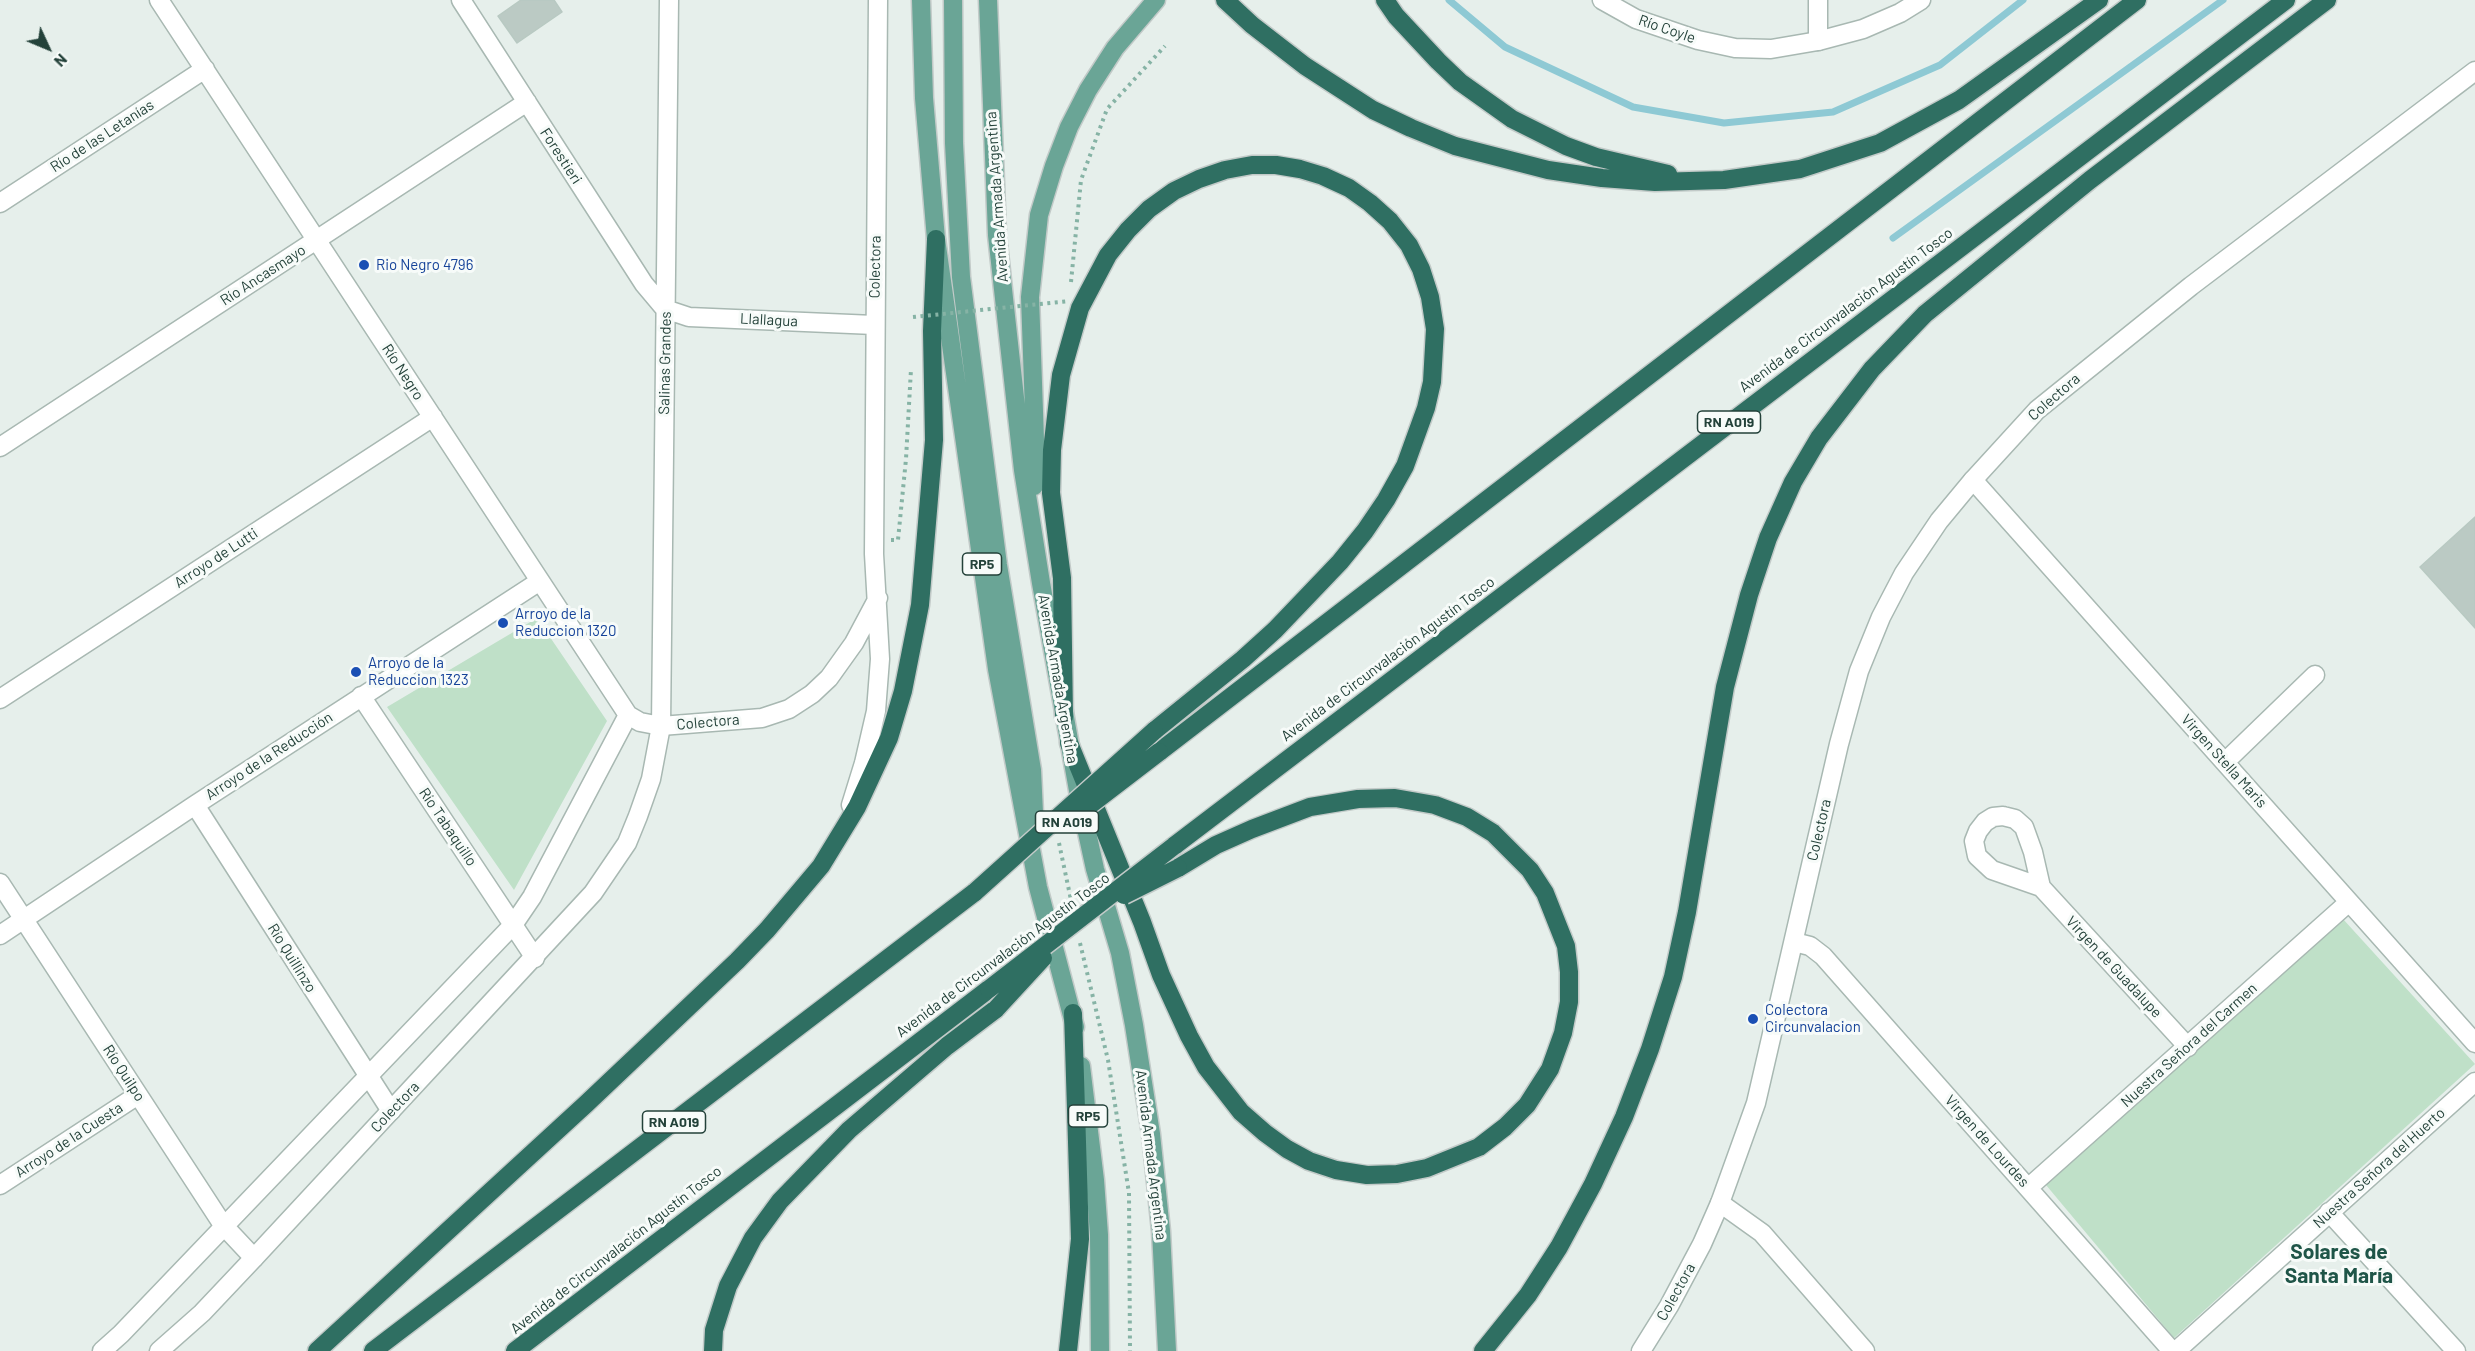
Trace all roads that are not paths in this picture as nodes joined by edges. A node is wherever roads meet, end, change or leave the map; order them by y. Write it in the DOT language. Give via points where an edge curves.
graph roads {
  1 [pos="159,0"];
  2 [pos="461,0"];
  3 [pos="669,0"];
  4 [pos="879,0"];
  5 [pos="921,0"];
  6 [pos="953,0"];
  7 [pos="988,0"];
  8 [pos="1156,0"];
  9 [pos="1385,0"];
  10 [pos="1818,0"];
  11 [pos="1921,0"];
  12 [pos="2099,0"];
  13 [pos="2137,0"];
  14 [pos="2286,0"];
  15 [pos="2327,0"];
  16 [pos="1605,1"];
  17 [pos="1228,2"];
  18 [pos="1818,41"];
  19 [pos="205,69"];
  20 [pos="2475,71"];
  21 [pos="526,102"];
  22 [pos="1724,180"];
  23 [pos="0,203"];
  24 [pos="936,239"];
  25 [pos="316,240"];
  26 [pos="665,309"];
  27 [pos="874,325"];
  28 [pos="433,417"];
  29 [pos="0,447"];
  30 [pos="1972,480"];
  31 [pos="1033,536"];
  32 [pos="540,581"];
  33 [pos="878,598"];
  34 [pos="2315,675"];
  35 [pos="361,696"];
  36 [pos="0,699"];
  37 [pos="628,715"];
  38 [pos="1064,717"];
  39 [pos="661,726"];
  40 [pos="1069,743"];
  41 [pos="2225,762"];
  42 [pos="195,805"];
  43 [pos="839,838"];
  44 [pos="0,883"];
  45 [pos="1038,887"];
  46 [pos="2041,887"];
  47 [pos="975,892"];
  48 [pos="2349,902"];
  49 [pos="1083,916"];
  50 [pos="24,920"];
  51 [pos="513,925"];
  52 [pos="0,935"];
  53 [pos="1794,942"];
  54 [pos="535,957"];
  55 [pos="1073,1013"];
  56 [pos="2475,1043"];
  57 [pos="2188,1047"];
  58 [pos="367,1077"];
  59 [pos="2475,1082"];
  60 [pos="138,1095"];
  61 [pos="391,1111"];
  62 [pos="0,1185"];
  63 [pos="2028,1188"];
  64 [pos="1720,1203"];
  65 [pos="2330,1212"];
  66 [pos="223,1225"];
  67 [pos="254,1258"];
  68 [pos="102,1351"];
  69 [pos="159,1351"];
  70 [pos="317,1351"];
  71 [pos="373,1351"];
  72 [pos="515,1351"];
  73 [pos="712,1351"];
  74 [pos="1068,1351"];
  75 [pos="1100,1351"];
  76 [pos="1167,1351"];
  77 [pos="1483,1351"];
  78 [pos="1641,1351"];
  79 [pos="1865,1351"];
  80 [pos="2174,1351"];
  81 [pos="2456,1351"];
  1 -- 19 [label="street, Río Negro"];
  2 -- 21 [label="street, Forestieri"];
  3 -- 26 [label="street, Salinas Grandes"];
  4 -- 27 [label="street, Colectora"];
  5 -- 24 [label="main road, RP5" via="924,98"];
  6 -- 45 [label="main road" via="954,143 961,277 998,565 1032,770"];
  7 -- 31 [label="main road, Avenida Armada Argentina" via="997,235"];
  8 -- 31 [label="main road" via="1115,48 1088,90 1061,146 1039,215 1030,297 1035,440"];
  9 -- 22 [label="highway" via="1460,82 1512,119 1566,146 1630,166"];
  10 -- 18 [label="street"];
  11 -- 18 [label="street, Río Coyle" via="1863,29"];
  12 -- 22 [label="highway" via="1959,100 1880,143 1800,169"];
  13 -- 47 [label="highway, RN A019, bridge"];
  14 -- 49 [label="highway, Avenida de Circunvalación Agustín Tosco / RN A019, bridge"];
  15 -- 77 [label="highway" via="2090,180 1941,300 1872,369 1819,438 1793,482 1768,538 1749,595 1725,687 1688,912 1650,1049 1620,1126 1559,1247 1528,1295"];
  16 -- 18 [label="street, Río Coyle" via="1636,19 1735,48 1771,49"];
  17 -- 22 [label="highway" via="1278,46 1338,88 1373,110 1455,146 1548,170 1602,178 1655,182"];
  19 -- 23 [label="street, Río de las Letanías"];
  19 -- 25 [label="street, Río Negro"];
  20 -- 30 [label="street, Colectora" via="2092,364 2037,410"];
  21 -- 25 [label="street, Río Ancasmayo"];
  21 -- 26 [label="street, Forestieri" via="644,284"];
  24 -- 43 [label="highway" via="932,331 934,440 920,605 889,738"];
  24 -- 45 [label="main road, RP5" via="997,669"];
  25 -- 28 [label="street, Río Negro"];
  25 -- 29 [label="street, Río Ancasmayo"];
  26 -- 27 [label="street, Llallagua" via="689,317"];
  26 -- 39 [label="street, Salinas Grandes"];
  27 -- 33 [label="street, Colectora" via="874,554"];
  28 -- 32 [label="street, Río Negro"];
  28 -- 36 [label="street, Arroyo de Lutti"];
  30 -- 41 [label="street, Virgen Stella Maris"];
  30 -- 53 [label="street, Colectora" via="1904,573 1859,671"];
  31 -- 38 [label="main road, Avenida Armada Argentina"];
  32 -- 35 [label="street, Arroyo de la Reducción"];
  32 -- 37 [label="street, Río Negro"];
  33 -- 39 [label="street, Colectora" via="854,643 829,678 789,709 762,718"];
  33 -- 43 [label="street" via="880,659 876,711 864,763"];
  34 -- 41 [label="street"];
  35 -- 42 [label="street, Arroyo de la Reducción"];
  35 -- 51 [label="street, Río Tabaquillo"];
  37 -- 39 [label="street"];
  37 -- 51 [label="street"];
  38 -- 40 [label="main road, Avenida Armada Argentina"];
  38 -- 47 [label="highway, bridge" via="1062,578 1051,493 1052,450 1061,375 1080,308 1108,255 1149,209 1174,191 1225,170 1276,165 1323,176 1349,188 1390,221 1409,245 1427,288 1435,329 1432,382 1426,408 1409,456 1386,500 1346,555 1275,630 1154,731"];
  39 -- 54 [label="street, Colectora" via="651,779 627,843 593,893"];
  40 -- 49 [label="highway, bridge" via="1142,922 1161,975 1189,1036 1241,1112 1287,1149 1335,1170 1367,1175 1427,1168 1479,1147 1527,1105 1550,1069 1563,1033 1569,972 1562,936 1545,893 1530,870 1493,833 1467,817 1435,805 1395,798 1310,807 1216,845 1178,868"];
  40 -- 76 [label="main road, Avenida Armada Argentina" via="1134,1025 1157,1192"];
  41 -- 48 [label="street, Virgen Stella Maris"];
  42 -- 50 [label="street, Arroyo de la Reducción"];
  42 -- 58 [label="street, Río Quillinzo"];
  43 -- 70 [label="highway" via="795,899 721,977"];
  44 -- 50 [label="street, Río Quilpo"];
  45 -- 55 [label="main road, RP5"];
  46 -- 57 [label="street, Virgen de Guadalupe"];
  47 -- 71 [label="highway, RN A019"];
  48 -- 56 [label="street, Virgen Stella Maris"];
  48 -- 57 [label="street, Nuestra Señora del Carmen"];
  49 -- 72 [label="highway, Avenida de Circunvalación Agustín Tosco / RN A019, bridge"];
  49 -- 73 [label="highway, bridge" via="996,1009 849,1130 780,1201 753,1238 728,1286 714,1330"];
  50 -- 52 [label="street, Arroyo de la Reducción"];
  50 -- 60 [label="street, Río Quilpo"];
  51 -- 54 [label="street, Río Tabaquillo"];
  51 -- 58 [label="street"];
  53 -- 63 [label="street, Virgen de Lourdes" via="1810,946 1823,956"];
  53 -- 64 [label="street, Colectora" via="1756,1103"];
  54 -- 61 [label="street, Colectora"];
  55 -- 74 [label="highway" via="1080,1239"];
  55 -- 75 [label="main road, RP5" via="1095,1180"];
  57 -- 63 [label="street, Nuestra Señora del Carmen"];
  58 -- 61 [label="street, Río Quillinzo"];
  58 -- 66 [label="street"];
  59 -- 65 [label="street, Nuestra Señora del Huerto"];
  60 -- 62 [label="street, Arroyo de la Cuesta"];
  60 -- 66 [label="street, Río Quilpo"];
  61 -- 67 [label="street, Colectora"];
  63 -- 80 [label="street, Virgen de Lourdes"];
  64 -- 78 [label="street, Colectora" via="1669,1306"];
  64 -- 79 [label="street" via="1762,1233"];
  65 -- 80 [label="street, Nuestra Señora del Huerto"];
  65 -- 81 [label="street"];
  66 -- 67 [label="street, Río Quilpo"];
  66 -- 68 [label="street"];
  67 -- 69 [label="street, Colectora"];
}
